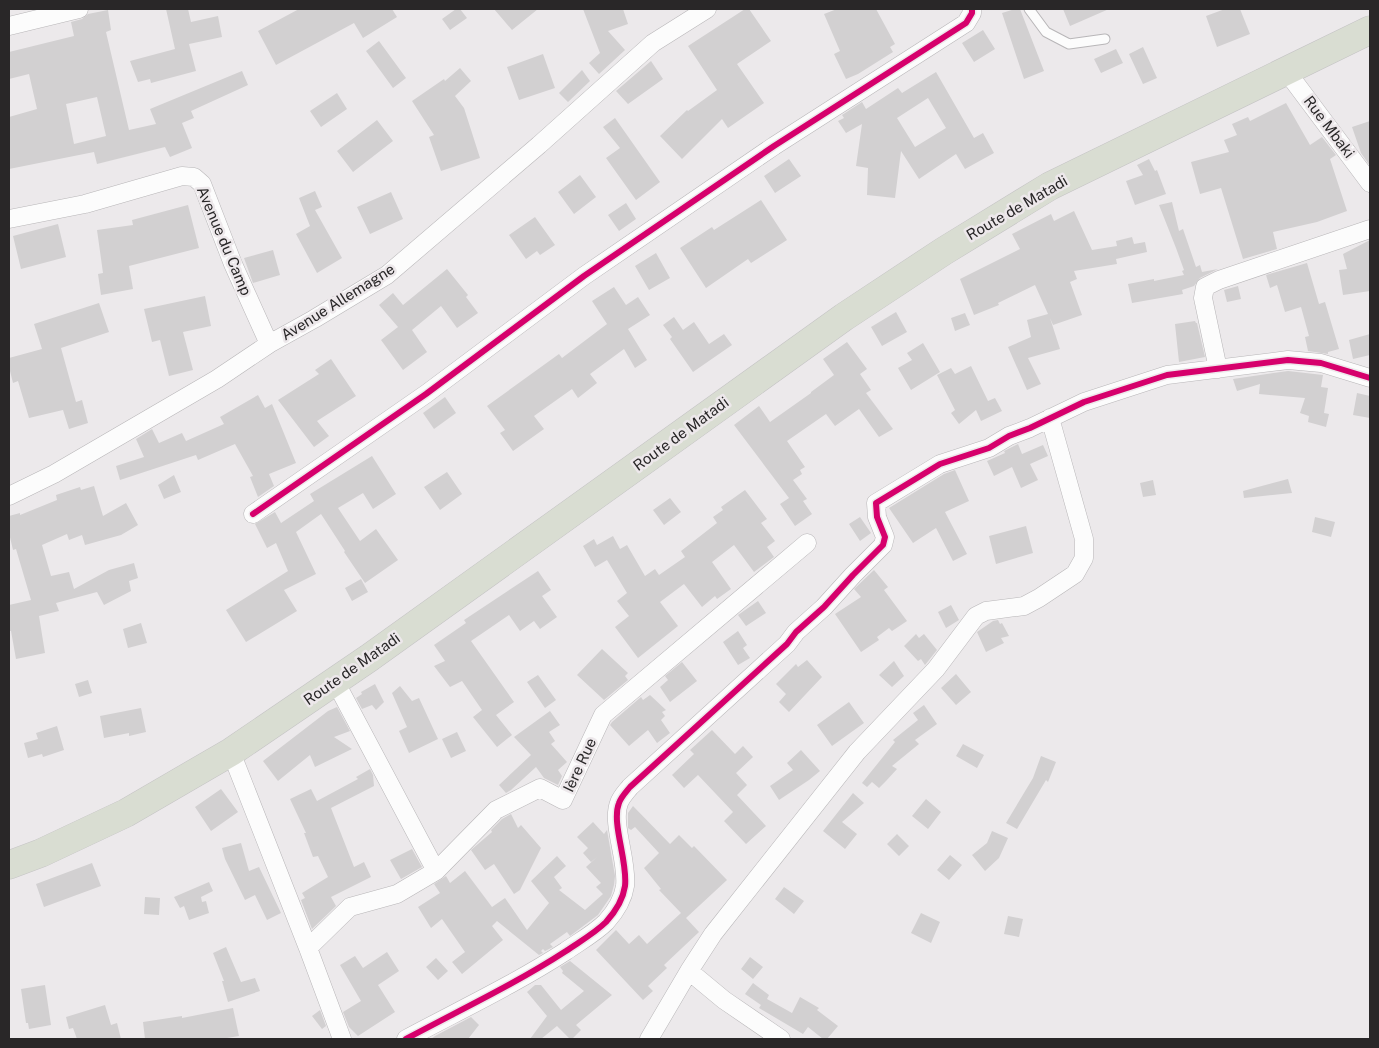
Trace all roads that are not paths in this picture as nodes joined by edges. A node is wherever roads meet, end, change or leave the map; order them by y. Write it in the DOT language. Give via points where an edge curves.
graph roads {
  1 [pos="79,9"];
  2 [pos="707,9"];
  3 [pos="972,9"];
  4 [pos="1029,9"];
  5 [pos="9,26"];
  6 [pos="1370,30"];
  7 [pos="1105,39"];
  8 [pos="1287,72"];
  9 [pos="1370,183"];
  10 [pos="9,219"];
  11 [pos="1370,228"];
  12 [pos="269,344"];
  13 [pos="1218,369"];
  14 [pos="1370,378"];
  15 [pos="1050,418"];
  16 [pos="9,496"];
  17 [pos="253,514"];
  18 [pos="807,543"];
  19 [pos="335,681"];
  20 [pos="231,752"];
  21 [pos="9,864"];
  22 [pos="436,871"];
  23 [pos="308,948"];
  24 [pos="688,971"];
  25 [pos="342,1039"];
  26 [pos="406,1039"];
  27 [pos="650,1039"];
  28 [pos="781,1039"];
  1 -- 5 [label="street"];
  2 -- 12 [label="street, Avenue Allemagne" via="653,43 387,275"];
  3 -- 17 [label="street" via="966,23 774,146 584,276 426,394"];
  4 -- 7 [label="lane" via="1046,32 1069,44"];
  6 -- 8 [label="highway, Route de Matadi"];
  8 -- 9 [label="street, Rue Mbaki"];
  8 -- 19 [label="highway, Route de Matadi" via="1050,186 944,251 844,317"];
  10 -- 12 [label="street, Avenue du Camp" via="85,204 182,176 194,177 202,184"];
  11 -- 13 [label="street" via="1205,287 1204,298"];
  12 -- 16 [label="street, Avenue Allemagne" via="217,379 54,474"];
  13 -- 14 [label="street" via="1288,360 1321,364"];
  13 -- 15 [label="street" via="1167,375 1084,402"];
  15 -- 24 [label="street" via="1084,539 1084,558 1075,574 1024,606 986,611 976,616 936,669 856,752 713,934"];
  15 -- 26 [label="street" via="989,448 940,464 876,503 877,517 885,538 883,545 787,644 630,787 619,802 617,821 625,885 618,906 605,923 535,970"];
  18 -- 22 [label="street, Ière Rue" via="603,715 563,800 540,788 496,810"];
  19 -- 20 [label="highway, Route de Matadi"];
  19 -- 22 [label="street"];
  20 -- 21 [label="highway, Route de Matadi" via="126,813 41,853"];
  20 -- 23 [label="street"];
  22 -- 23 [label="street, Ière Rue" via="397,894 350,907"];
  23 -- 25 [label="street"];
  24 -- 27 [label="street"];
  24 -- 28 [label="street"];
}
